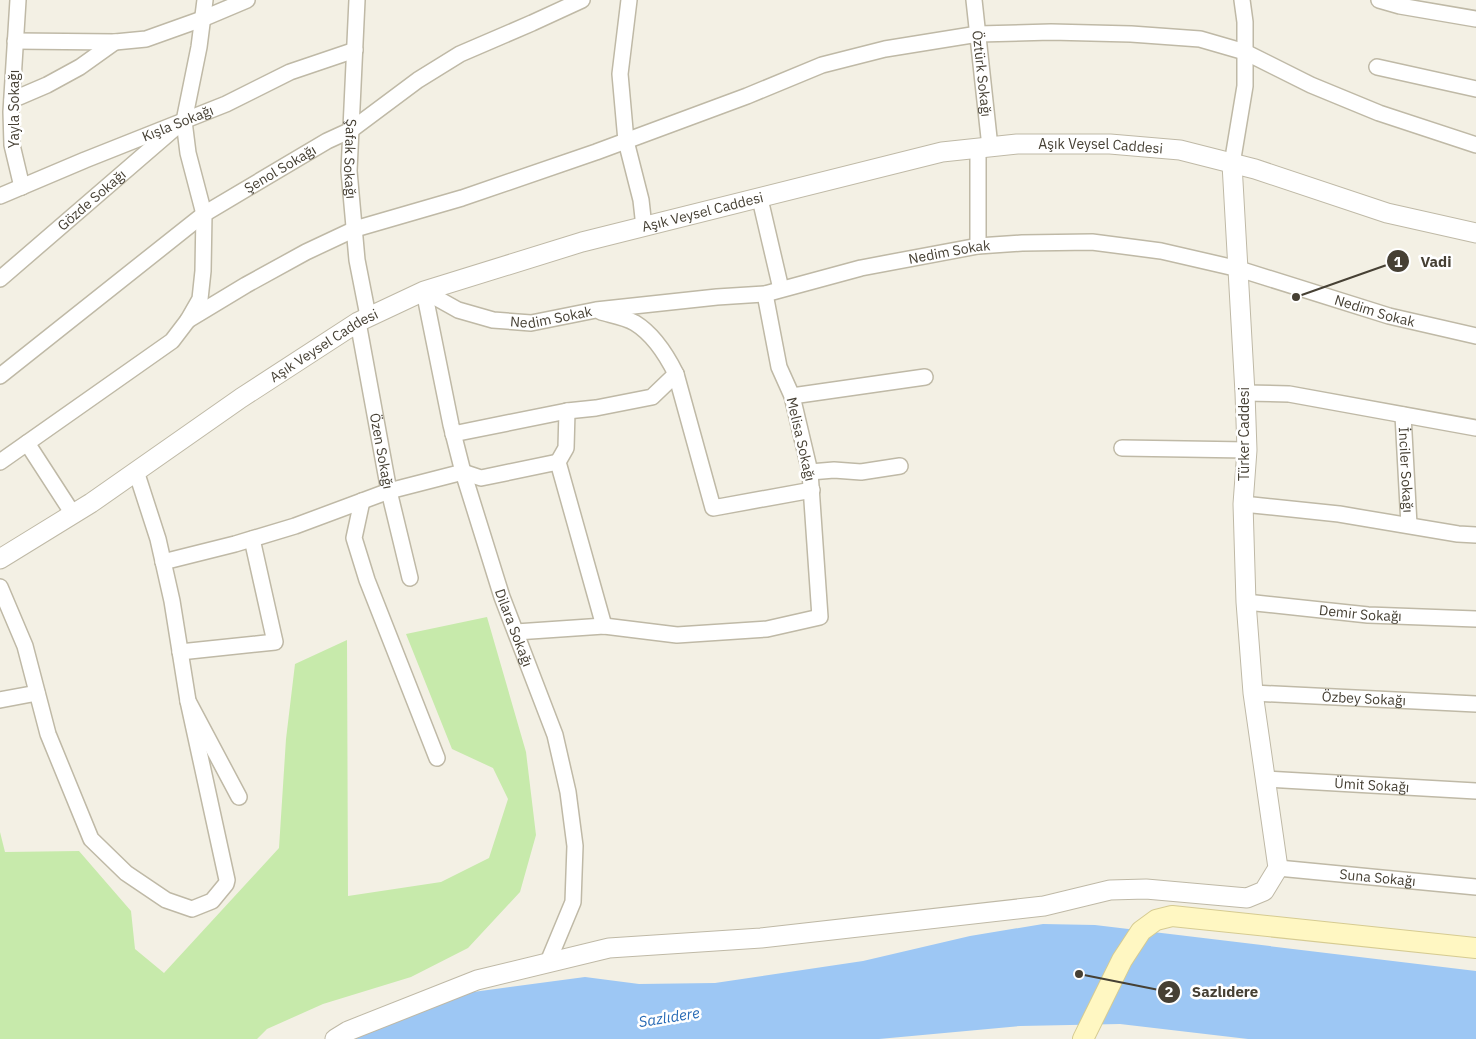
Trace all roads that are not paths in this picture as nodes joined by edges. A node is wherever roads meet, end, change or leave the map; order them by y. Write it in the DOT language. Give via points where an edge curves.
graph roads {
  1 [pos="18,0"];
  2 [pos="204,0"];
  3 [pos="247,0"];
  4 [pos="357,0"];
  5 [pos="582,0"];
  6 [pos="629,0"];
  7 [pos="974,0"];
  8 [pos="1242,0"];
  9 [pos="1379,0"];
  10 [pos="202,19"];
  11 [pos="1476,19"];
  12 [pos="978,34"];
  13 [pos="15,41"];
  14 [pos="114,42"];
  15 [pos="355,50"];
  16 [pos="1245,52"];
  17 [pos="1377,67"];
  18 [pos="1476,89"];
  19 [pos="12,100"];
  20 [pos="184,121"];
  21 [pos="351,130"];
  22 [pos="6,131"];
  23 [pos="626,141"];
  24 [pos="1476,145"];
  25 [pos="984,148"];
  26 [pos="1232,164"];
  27 [pos="22,187"];
  28 [pos="0,196"];
  29 [pos="760,199"];
  30 [pos="204,214"];
  31 [pos="644,227"];
  32 [pos="354,230"];
  33 [pos="1476,232"];
  34 [pos="978,246"];
  35 [pos="1239,269"];
  36 [pos="0,279"];
  37 [pos="782,290"];
  38 [pos="424,291"];
  39 [pos="764,294"];
  40 [pos="596,310"];
  41 [pos="363,319"];
  42 [pos="188,320"];
  43 [pos="1476,336"];
  44 [pos="676,374"];
  45 [pos="0,376"];
  46 [pos="925,377"];
  47 [pos="1245,393"];
  48 [pos="792,396"];
  49 [pos="567,411"];
  50 [pos="1403,415"];
  51 [pos="1476,428"];
  52 [pos="453,434"];
  53 [pos="27,443"];
  54 [pos="1122,448"];
  55 [pos="1247,450"];
  56 [pos="0,462"];
  57 [pos="558,462"];
  58 [pos="900,466"];
  59 [pos="136,471"];
  60 [pos="463,472"];
  61 [pos="810,472"];
  62 [pos="812,490"];
  63 [pos="389,491"];
  64 [pos="362,501"];
  65 [pos="1243,504"];
  66 [pos="74,514"];
  67 [pos="1409,526"];
  68 [pos="1476,535"];
  69 [pos="252,539"];
  70 [pos="0,559"];
  71 [pos="163,562"];
  72 [pos="410,578"];
  73 [pos="0,587"];
  74 [pos="1246,602"];
  75 [pos="1476,618"];
  76 [pos="604,626"];
  77 [pos="516,632"];
  78 [pos="180,652"];
  79 [pos="1253,692"];
  80 [pos="38,693"];
  81 [pos="0,700"];
  82 [pos="188,701"];
  83 [pos="1476,704"];
  84 [pos="437,758"];
  85 [pos="1267,779"];
  86 [pos="1476,792"];
  87 [pos="239,797"];
  88 [pos="1278,868"];
  89 [pos="1476,887"];
  90 [pos="1476,948"];
  91 [pos="548,962"];
  92 [pos="335,1039"];
  93 [pos="1083,1039"];
  1 -- 13 [label="street, Yayla Sokağı"];
  2 -- 10 [label="street"];
  3 -- 10 [label="street"];
  4 -- 15 [label="street, Şafak Sokağı"];
  5 -- 21 [label="street, Şenol Sokağı" via="460,54 418,80"];
  6 -- 23 [label="street" via="620,74"];
  7 -- 12 [label="street, Öztürk Sokağı"];
  8 -- 16 [label="street, Türker Caddesi"];
  9 -- 11 [label="street"];
  10 -- 14 [label="street" via="146,38"];
  10 -- 20 [label="street"];
  12 -- 16 [label="street" via="1131,34 1200,39"];
  12 -- 23 [label="street" via="885,49 822,65"];
  12 -- 25 [label="street, Öztürk Sokağı"];
  13 -- 14 [label="street"];
  13 -- 19 [label="street, Yayla Sokağı"];
  14 -- 19 [label="street" via="56,80"];
  15 -- 20 [label="street, Kışla Sokağı" via="290,72"];
  15 -- 21 [label="street, Şafak Sokağı"];
  16 -- 24 [label="street" via="1310,85 1379,113"];
  16 -- 26 [label="street, Türker Caddesi" via="1245,86"];
  17 -- 18 [label="street"];
  19 -- 22 [label="street, Yayla Sokağı"];
  20 -- 27 [label="street, Kışla Sokağı"];
  20 -- 30 [label="street" via="188,153"];
  20 -- 36 [label="street, Gözde Sokağı"];
  21 -- 30 [label="street, Şenol Sokağı" via="327,140"];
  21 -- 32 [label="street, Şafak Sokağı"];
  22 -- 27 [label="street, Yayla Sokağı"];
  23 -- 31 [label="street" via="641,200"];
  23 -- 32 [label="street" via="462,198"];
  25 -- 26 [label="street, Aşık Veysel Caddesi" via="1017,144 1110,144 1180,150"];
  25 -- 29 [label="street, Aşık Veysel Caddesi" via="942,152"];
  25 -- 34 [label="street, Öztürk Sokağı"];
  26 -- 33 [label="street, Aşık Veysel Caddesi" via="1387,213"];
  26 -- 35 [label="street, Türker Caddesi"];
  27 -- 28 [label="street, Kışla Sokağı"];
  29 -- 31 [label="street, Aşık Veysel Caddesi"];
  29 -- 37 [label="street"];
  30 -- 42 [label="street" via="200,299"];
  30 -- 45 [label="street, Şenol Sokağı"];
  31 -- 38 [label="street, Aşık Veysel Caddesi" via="582,242"];
  32 -- 41 [label="street, Şafak Sokağı"];
  32 -- 42 [label="street" via="306,252"];
  34 -- 35 [label="street, Nedim Sokak" via="1092,242 1161,250"];
  34 -- 37 [label="street, Nedim Sokak" via="861,268"];
  35 -- 43 [label="street, Nedim Sokak" via="1389,316"];
  35 -- 47 [label="street, Türker Caddesi"];
  37 -- 39 [label="street, Nedim Sokak"];
  38 -- 40 [label="street, Nedim Sokak" via="458,310 493,320 531,323"];
  38 -- 41 [label="street, Aşık Veysel Caddesi"];
  38 -- 52 [label="street, Dilara Sokağı"];
  39 -- 40 [label="street, Nedim Sokak"];
  39 -- 48 [label="street, Melisa Sokağı" via="779,367"];
  40 -- 44 [label="street" via="634,323 656,342"];
  41 -- 59 [label="street, Aşık Veysel Caddesi" via="240,398"];
  41 -- 63 [label="street, Özen Sokağı"];
  42 -- 53 [label="street" via="172,341"];
  44 -- 49 [label="street" via="652,397"];
  44 -- 62 [label="street" via="713,508"];
  46 -- 48 [label="street"];
  47 -- 50 [label="street" via="1289,394"];
  47 -- 55 [label="street, Türker Caddesi"];
  48 -- 61 [label="street, Melisa Sokağı"];
  49 -- 52 [label="street"];
  49 -- 57 [label="street" via="566,448"];
  50 -- 51 [label="street"];
  50 -- 67 [label="street, İnciler Sokağı"];
  52 -- 60 [label="street, Dilara Sokağı"];
  53 -- 56 [label="street"];
  53 -- 66 [label="street"];
  54 -- 55 [label="street"];
  55 -- 65 [label="street, Türker Caddesi"];
  57 -- 60 [label="street" via="481,478"];
  57 -- 76 [label="street"];
  58 -- 61 [label="street" via="861,472"];
  59 -- 66 [label="street, Aşık Veysel Caddesi"];
  59 -- 71 [label="street"];
  60 -- 63 [label="street"];
  60 -- 77 [label="street, Dilara Sokağı"];
  61 -- 62 [label="street, Melisa Sokağı"];
  62 -- 76 [label="street, Melisa Sokağı" via="820,617 767,629 677,635"];
  63 -- 64 [label="street"];
  63 -- 72 [label="street, Özen Sokağı"];
  64 -- 69 [label="street"];
  64 -- 84 [label="street" via="354,538 367,580"];
  65 -- 67 [label="street" via="1339,514"];
  65 -- 74 [label="street, Türker Caddesi"];
  66 -- 70 [label="street, Aşık Veysel Caddesi"];
  67 -- 68 [label="street"];
  69 -- 71 [label="street"];
  69 -- 78 [label="street" via="275,642"];
  71 -- 78 [label="street"];
  73 -- 80 [label="street" via="25,646"];
  74 -- 75 [label="street, Demir Sokağı" via="1368,615"];
  74 -- 79 [label="street, Türker Caddesi"];
  76 -- 77 [label="street"];
  77 -- 91 [label="street, Dilara Sokağı" via="555,735 576,846 573,902"];
  78 -- 82 [label="street"];
  79 -- 83 [label="street, Özbey Sokağı"];
  79 -- 85 [label="street, Türker Caddesi"];
  80 -- 81 [label="street"];
  80 -- 82 [label="street" via="48,734 91,839 126,873 166,900 192,909 212,901 227,880"];
  82 -- 87 [label="street"];
  85 -- 86 [label="street, Ümit Sokağı"];
  85 -- 88 [label="street, Türker Caddesi"];
  88 -- 89 [label="street, Suna Sokağı"];
  88 -- 91 [label="street" via="1264,891 1247,898 1146,889 1110,890 1044,906 761,938 609,948"];
  90 -- 93 [label="main road" via="1172,916 1156,920 1141,932 1119,966"];
  91 -- 92 [label="street" via="477,980"];
}
